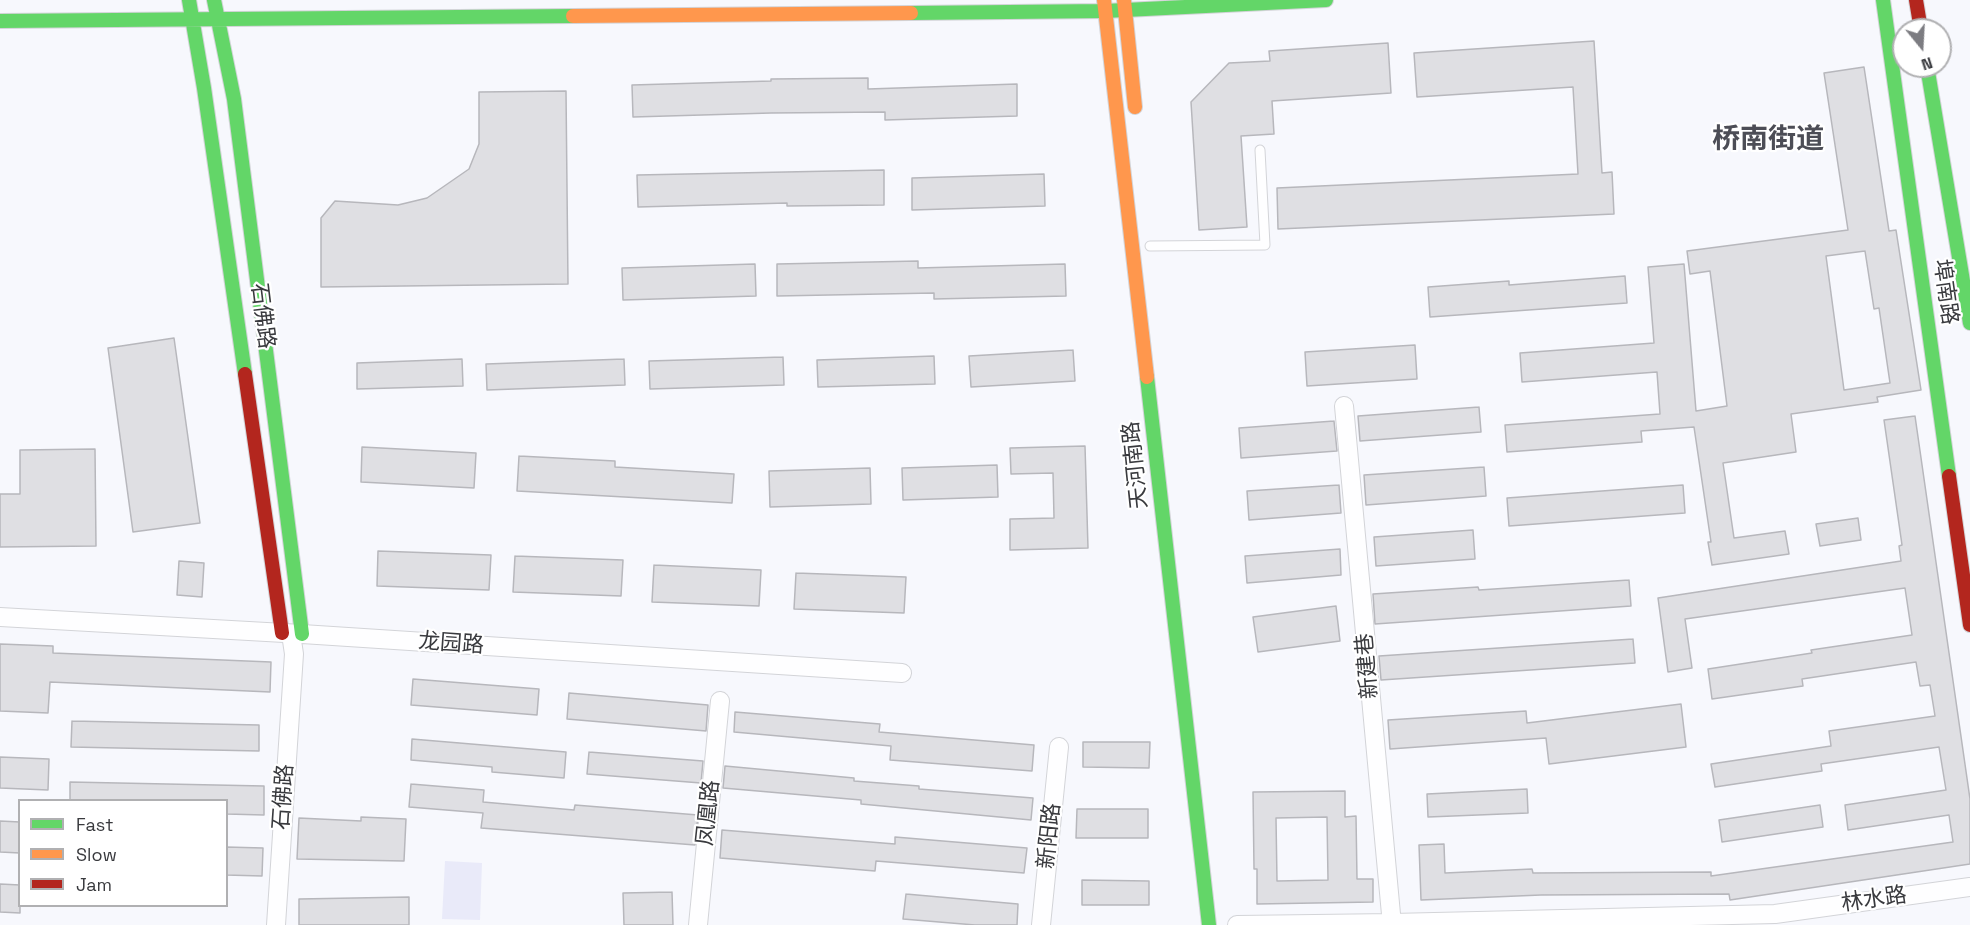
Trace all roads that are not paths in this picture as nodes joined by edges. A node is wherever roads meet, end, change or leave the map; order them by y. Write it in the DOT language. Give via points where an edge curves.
graph roads {
  1 [pos="189,0"];
  2 [pos="214,0"];
  3 [pos="1326,0"];
  4 [pos="1883,0"];
  5 [pos="1916,0"];
  6 [pos="1105,5"];
  7 [pos="1124,5"];
  8 [pos="1919,18"];
  9 [pos="191,19"];
  10 [pos="217,19"];
  11 [pos="0,21"];
  12 [pos="1929,78"];
  13 [pos="1136,116"];
  14 [pos="1260,150"];
  15 [pos="1150,246"];
  16 [pos="1970,317"];
  17 [pos="1344,406"];
  18 [pos="0,617"];
  19 [pos="1970,625"];
  20 [pos="292,634"];
  21 [pos="902,673"];
  22 [pos="720,701"];
  23 [pos="1059,747"];
  24 [pos="1970,886"];
  25 [pos="1392,924"];
  26 [pos="276,925"];
  27 [pos="698,925"];
  28 [pos="1041,925"];
  29 [pos="1209,925"];
  30 [pos="1237,925"];
  1 -- 9 [label="main road, 石佛路"];
  2 -- 10 [label="main road, 石佛路"];
  3 -- 7 [label="main road"];
  4 -- 19 [label="main road, 埠南路"];
  5 -- 8 [label="main road"];
  6 -- 7 [label="main road"];
  6 -- 10 [label="main road"];
  6 -- 29 [label="main road, 天河南路"];
  7 -- 13 [label="main road"];
  9 -- 10 [label="main road"];
  9 -- 11 [label="main road"];
  9 -- 20 [label="main road, 石佛路"];
  10 -- 20 [label="main road, 石佛路" via="234,99"];
  12 -- 16 [label="main road, 埠南路"];
  14 -- 15 [label="lane" via="1265,245"];
  17 -- 25 [label="street, 新建巷"];
  18 -- 20 [label="street, 龙园路"];
  20 -- 21 [label="street, 龙园路"];
  20 -- 26 [label="street, 石佛路" via="294,654"];
  22 -- 27 [label="street, 凤凰路"];
  23 -- 28 [label="street, 新阳路"];
  24 -- 25 [label="street, 林水路" via="1775,914"];
  25 -- 30 [label="street, 林水路"];
}
